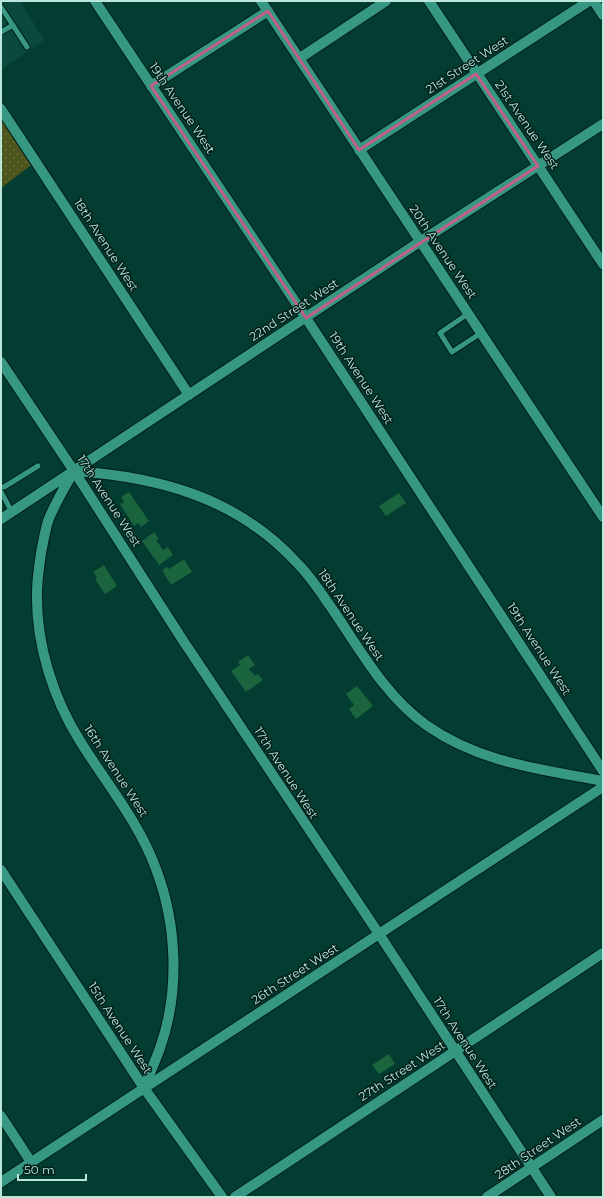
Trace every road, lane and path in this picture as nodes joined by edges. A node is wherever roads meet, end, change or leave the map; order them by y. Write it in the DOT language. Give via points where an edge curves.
graph roads {
  1 [pos="96,1"];
  2 [pos="262,1"];
  3 [pos="386,1"];
  4 [pos="429,1"];
  5 [pos="589,1"];
  6 [pos="594,1"];
  7 [pos="1,7"];
  8 [pos="268,10"];
  9 [pos="603,14"];
  10 [pos="13,25"];
  11 [pos="1,32"];
  12 [pos="27,47"];
  13 [pos="300,58"];
  14 [pos="476,74"];
  15 [pos="151,86"];
  16 [pos="1,109"];
  17 [pos="603,124"];
  18 [pos="359,150"];
  19 [pos="538,166"];
  20 [pos="421,241"];
  21 [pos="603,264"];
  22 [pos="468,313"];
  23 [pos="306,318"];
  24 [pos="481,333"];
  25 [pos="3,368"];
  26 [pos="189,395"];
  27 [pos="38,466"];
  28 [pos="74,471"];
  29 [pos="1,487"];
  30 [pos="1,492"];
  31 [pos="12,512"];
  32 [pos="603,517"];
  33 [pos="1,519"];
  34 [pos="603,771"];
  35 [pos="603,781"];
  36 [pos="603,787"];
  37 [pos="1,870"];
  38 [pos="379,934"];
  39 [pos="603,954"];
  40 [pos="455,1051"];
  41 [pos="144,1088"];
  42 [pos="1,1116"];
  43 [pos="603,1120"];
  44 [pos="31,1162"];
  45 [pos="531,1168"];
  46 [pos="1,1182"];
  47 [pos="222,1197"];
  48 [pos="235,1197"];
  49 [pos="487,1197"];
  50 [pos="551,1197"];
  1 -- 15 [label="street, 19th Avenue West"];
  2 -- 8 [label="street, 20th Avenue West"];
  3 -- 13 [label="street"];
  4 -- 14 [label="street, 21st Avenue West"];
  5 -- 14 [label="street, 21st Street West"];
  6 -- 9 [label="street"];
  7 -- 10 [label="lane"];
  8 -- 13 [label="street, 20th Avenue West"];
  8 -- 15 [label="street"];
  10 -- 11 [label="lane"];
  10 -- 12 [label="lane"];
  13 -- 18 [label="street, 20th Avenue West"];
  14 -- 18 [label="street, 21st Street West"];
  14 -- 19 [label="street, 21st Avenue West"];
  15 -- 23 [label="street, 19th Avenue West"];
  16 -- 26 [label="street, 18th Avenue West"];
  17 -- 19 [label="street, 22nd Street West"];
  18 -- 20 [label="street, 20th Avenue West"];
  19 -- 20 [label="street, 22nd Street West"];
  19 -- 21 [label="street, 21st Avenue West"];
  20 -- 22 [label="street, 20th Avenue West"];
  20 -- 23 [label="street, 22nd Street West"];
  22 -- 24 [label="street, 20th Avenue West"];
  22 -- 24 [label="lane" via="440,333 452,352"];
  23 -- 26 [label="street, 22nd Street West"];
  23 -- 34 [label="street, 19th Avenue West"];
  24 -- 32 [label="street, 20th Avenue West"];
  25 -- 28 [label="street, 17th Avenue West"];
  26 -- 28 [label="street, 22nd Street West"];
  27 -- 29 [label="lane"];
  28 -- 31 [label="street, 22nd Street West"];
  28 -- 35 [label="street, 18th Avenue West" via="104,473 159,483 204,497 244,518 298,563 374,672 408,710 425,724 444,737 498,760"];
  28 -- 38 [label="street, 17th Avenue West" via="184,642"];
  28 -- 41 [label="street, 16th Avenue West" via="59,496 45,534 38,571 38,621 43,653 63,709 79,739 143,838 164,896 172,947 170,1006 160,1047"];
  30 -- 31 [label="lane"];
  31 -- 33 [label="street, 22nd Street West"];
  36 -- 38 [label="street, 26th Street West"];
  37 -- 41 [label="street, 15th Avenue West"];
  38 -- 40 [label="street, 17th Avenue West"];
  38 -- 41 [label="street, 26th Street West"];
  39 -- 40 [label="street, 27th Street West"];
  40 -- 45 [label="street, 17th Avenue West"];
  40 -- 48 [label="street, 27th Street West"];
  41 -- 44 [label="street, 26th Street West"];
  41 -- 47 [label="street, 15th Avenue West"];
  42 -- 44 [label="street"];
  43 -- 45 [label="street, 28th Street West"];
  44 -- 46 [label="street, 26th Street West"];
  45 -- 49 [label="street, 28th Street West"];
  45 -- 50 [label="street, 17th Avenue West"];
}
